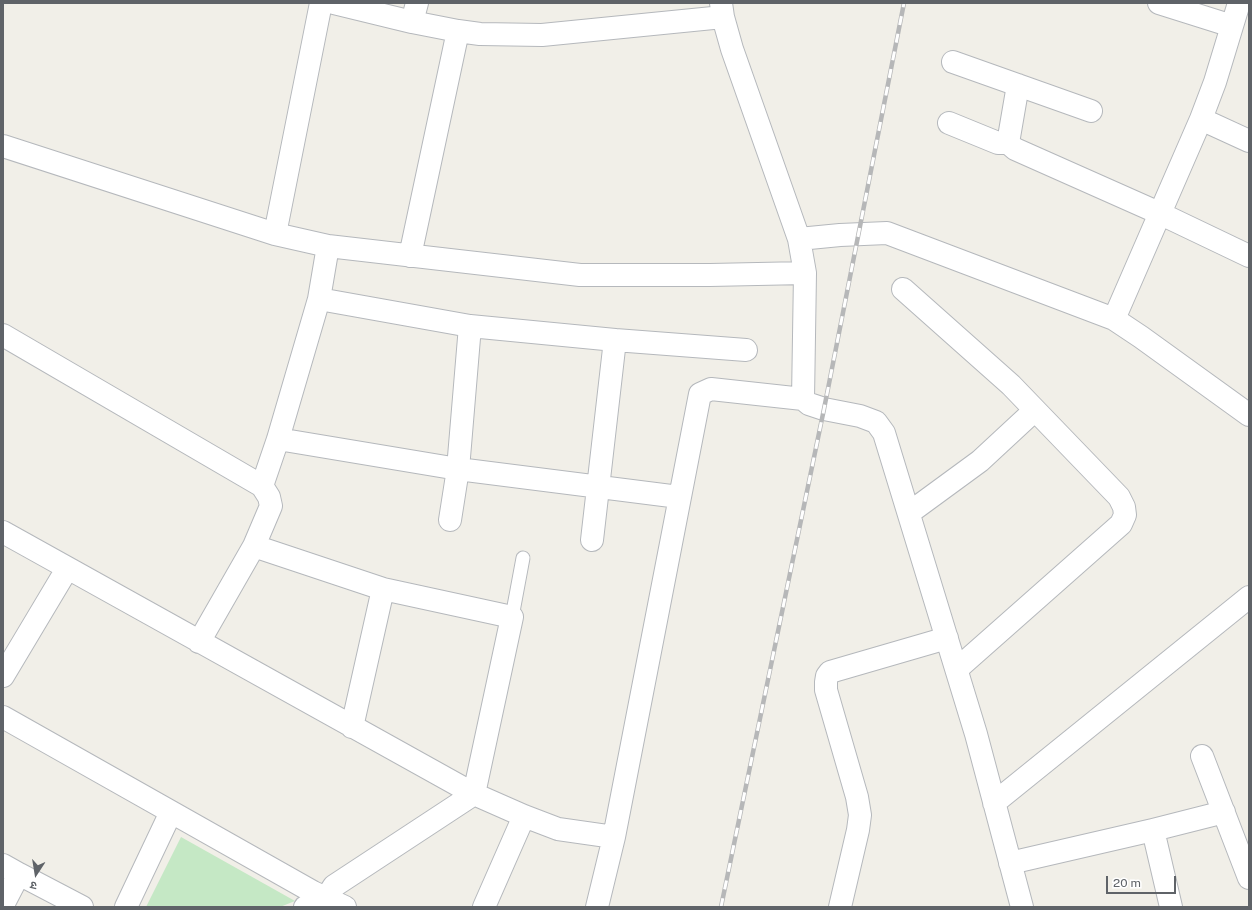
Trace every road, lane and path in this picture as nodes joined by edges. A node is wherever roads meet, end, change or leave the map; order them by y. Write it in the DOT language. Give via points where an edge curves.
graph roads {
  1 [pos="321,3"];
  2 [pos="334,3"];
  3 [pos="1159,3"];
  4 [pos="722,10"];
  5 [pos="414,12"];
  6 [pos="1239,16"];
  7 [pos="458,31"];
  8 [pos="954,62"];
  9 [pos="1018,85"];
  10 [pos="1091,111"];
  11 [pos="1201,119"];
  12 [pos="950,122"];
  13 [pos="1249,141"];
  14 [pos="1008,143"];
  15 [pos="3,146"];
  16 [pos="1159,213"];
  17 [pos="276,234"];
  18 [pos="799,239"];
  19 [pos="328,246"];
  20 [pos="410,256"];
  21 [pos="1249,256"];
  22 [pos="805,273"];
  23 [pos="903,289"];
  24 [pos="319,299"];
  25 [pos="1114,319"];
  26 [pos="470,326"];
  27 [pos="3,335"];
  28 [pos="615,340"];
  29 [pos="746,350"];
  30 [pos="803,399"];
  31 [pos="1035,410"];
  32 [pos="1249,416"];
  33 [pos="278,439"];
  34 [pos="458,469"];
  35 [pos="262,486"];
  36 [pos="599,487"];
  37 [pos="680,497"];
  38 [pos="909,513"];
  39 [pos="450,520"];
  40 [pos="3,532"];
  41 [pos="592,540"];
  42 [pos="254,546"];
  43 [pos="523,558"];
  44 [pos="67,569"];
  45 [pos="383,589"];
  46 [pos="1249,597"];
  47 [pos="512,617"];
  48 [pos="947,638"];
  49 [pos="199,642"];
  50 [pos="957,669"];
  51 [pos="3,676"];
  52 [pos="3,717"];
  53 [pos="352,727"];
  54 [pos="1202,756"];
  55 [pos="474,794"];
  56 [pos="994,803"];
  57 [pos="171,812"];
  58 [pos="1224,812"];
  59 [pos="524,816"];
  60 [pos="1153,830"];
  61 [pos="614,837"];
  62 [pos="1010,863"];
  63 [pos="1247,866"];
  64 [pos="11,869"];
  65 [pos="335,902"];
  66 [pos="3,905"];
  67 [pos="82,907"];
  68 [pos="126,907"];
  69 [pos="305,907"];
  70 [pos="484,907"];
  71 [pos="597,907"];
  72 [pos="840,907"];
  73 [pos="1022,907"];
  74 [pos="1171,907"];
  1 -- 17 [label="street"];
  2 -- 5 [label="street"];
  3 -- 6 [label="street"];
  4 -- 7 [label="street" via="542,35"];
  4 -- 18 [label="street" via="732,49"];
  5 -- 7 [label="street"];
  6 -- 11 [label="street"];
  7 -- 20 [label="street"];
  8 -- 9 [label="street"];
  9 -- 10 [label="street"];
  9 -- 14 [label="street"];
  11 -- 13 [label="street"];
  11 -- 16 [label="street"];
  12 -- 14 [label="street" via="998,143"];
  14 -- 16 [label="street" via="1014,149"];
  15 -- 17 [label="street"];
  16 -- 21 [label="street"];
  16 -- 25 [label="street"];
  17 -- 19 [label="street"];
  18 -- 22 [label="street"];
  18 -- 25 [label="street" via="887,233"];
  19 -- 20 [label="street"];
  19 -- 24 [label="street"];
  20 -- 22 [label="street" via="580,274 710,276"];
  22 -- 30 [label="street"];
  23 -- 31 [label="street" via="991,365"];
  24 -- 26 [label="street"];
  24 -- 33 [label="street"];
  25 -- 32 [label="street"];
  26 -- 28 [label="street"];
  26 -- 34 [label="street"];
  27 -- 35 [label="street"];
  28 -- 29 [label="street"];
  28 -- 36 [label="street"];
  30 -- 37 [label="street" via="711,390 700,394"];
  30 -- 38 [label="street" via="824,409 876,422 884,433"];
  31 -- 38 [label="street" via="980,461"];
  31 -- 50 [label="street" via="1119,497 1125,515 1121,524"];
  33 -- 34 [label="street"];
  33 -- 35 [label="street"];
  34 -- 36 [label="street"];
  34 -- 39 [label="street"];
  35 -- 42 [label="street" via="270,497 271,506"];
  36 -- 37 [label="street"];
  36 -- 41 [label="street"];
  37 -- 61 [label="street"];
  38 -- 48 [label="street"];
  40 -- 44 [label="street"];
  42 -- 45 [label="street"];
  42 -- 49 [label="street"];
  43 -- 47 [label="lane"];
  44 -- 49 [label="street"];
  44 -- 51 [label="street"];
  45 -- 47 [label="street"];
  45 -- 53 [label="street"];
  46 -- 56 [label="street"];
  47 -- 55 [label="street"];
  48 -- 50 [label="street"];
  48 -- 72 [label="street" via="830,672 827,676 826,690 860,815"];
  49 -- 53 [label="street"];
  50 -- 56 [label="street"];
  52 -- 57 [label="street"];
  53 -- 55 [label="street"];
  54 -- 58 [label="street"];
  55 -- 59 [label="street"];
  55 -- 65 [label="street" via="334,886"];
  56 -- 62 [label="street"];
  57 -- 65 [label="street"];
  57 -- 68 [label="street"];
  58 -- 60 [label="street"];
  58 -- 63 [label="street"];
  59 -- 61 [label="street" via="558,829"];
  59 -- 70 [label="street"];
  60 -- 62 [label="street"];
  60 -- 74 [label="street"];
  61 -- 71 [label="street"];
  62 -- 73 [label="street"];
  64 -- 66 [label="street"];
  64 -- 67 [label="street"];
  65 -- 69 [label="street"];
}
